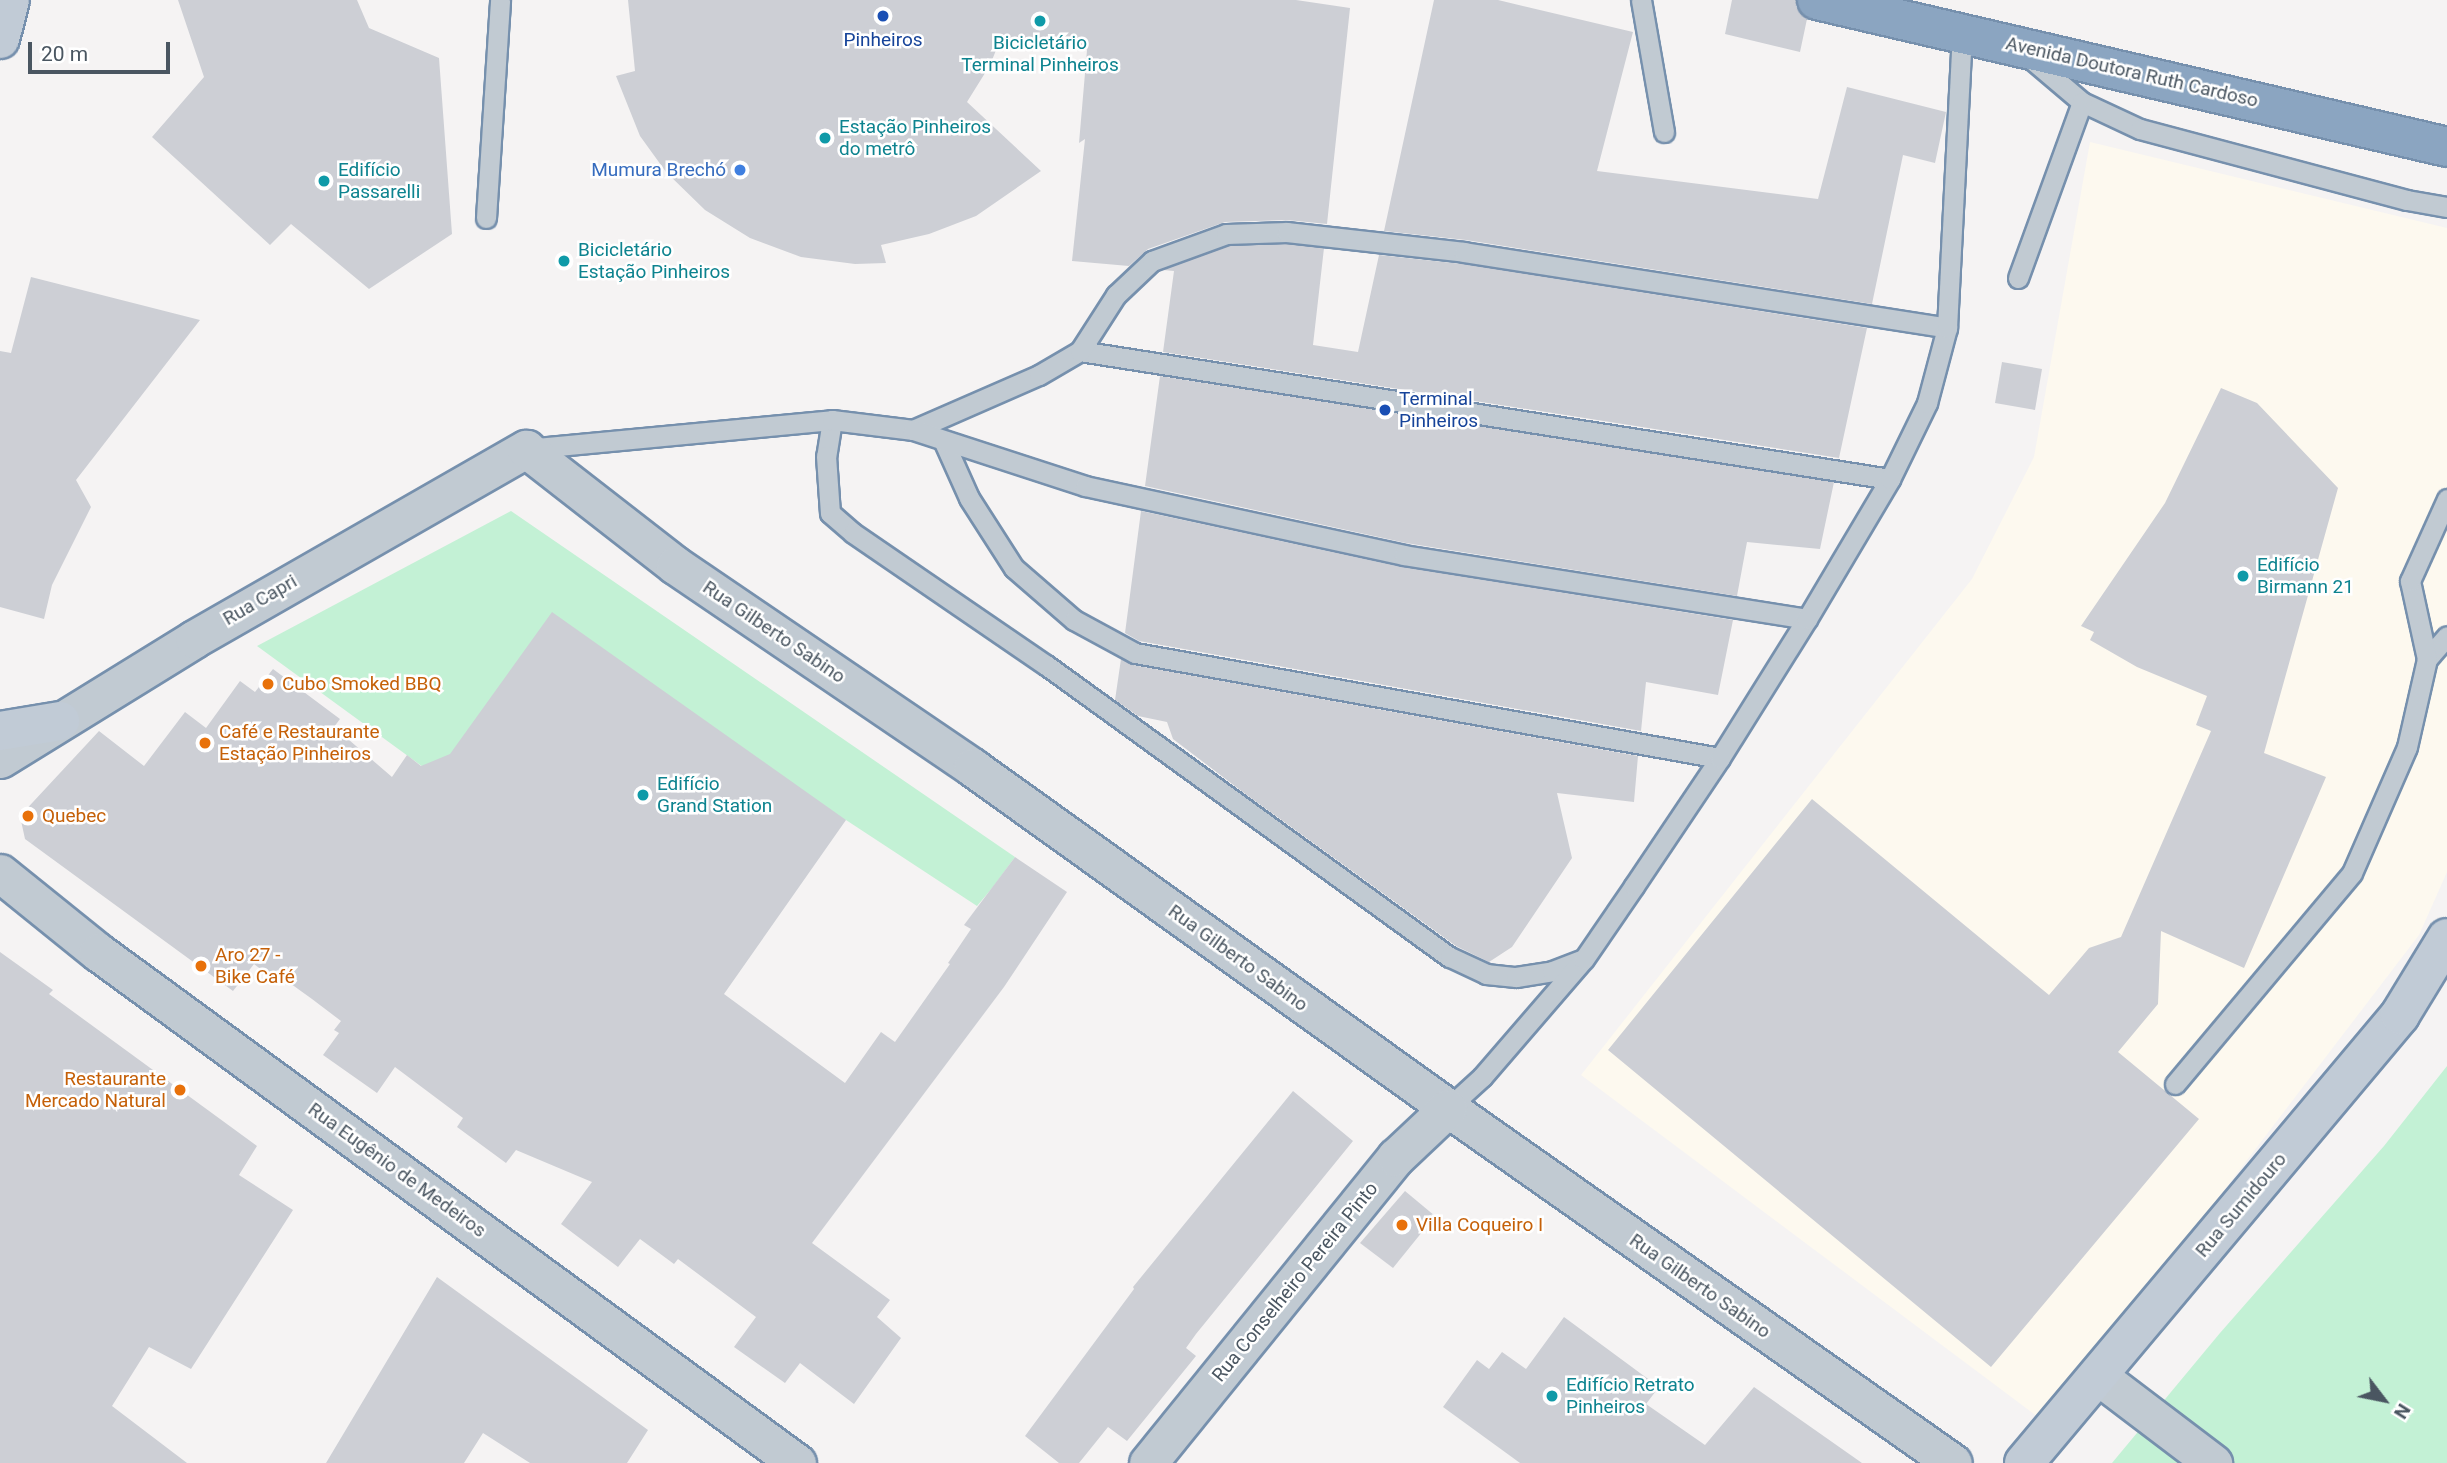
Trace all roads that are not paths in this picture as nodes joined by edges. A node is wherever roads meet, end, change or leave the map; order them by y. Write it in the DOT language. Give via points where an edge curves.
graph roads {
  1 [pos="10,0"];
  2 [pos="1641,0"];
  3 [pos="1817,0"];
  4 [pos="506,3"];
  5 [pos="1962,32"];
  6 [pos="0,39"];
  7 [pos="2013,44"];
  8 [pos="2082,102"];
  9 [pos="1664,132"];
  10 [pos="2447,147"];
  11 [pos="2447,207"];
  12 [pos="486,218"];
  13 [pos="2018,278"];
  14 [pos="1947,328"];
  15 [pos="1080,351"];
  16 [pos="832,420"];
  17 [pos="913,430"];
  18 [pos="944,442"];
  19 [pos="526,449"];
  20 [pos="1890,479"];
  21 [pos="2447,499"];
  22 [pos="1807,619"];
  23 [pos="2447,636"];
  24 [pos="2427,659"];
  25 [pos="60,721"];
  26 [pos="0,731"];
  27 [pos="1720,758"];
  28 [pos="0,759"];
  29 [pos="0,873"];
  30 [pos="2447,938"];
  31 [pos="1584,959"];
  32 [pos="2175,1084"];
  33 [pos="1448,1108"];
  34 [pos="2097,1375"];
  35 [pos="797,1463"];
  36 [pos="1149,1463"];
  37 [pos="1953,1463"];
  38 [pos="2024,1463"];
  39 [pos="2213,1463"];
  1 -- 6 [label="main road"];
  2 -- 9 [label="lane"];
  3 -- 5 [label="highway, Avenida Doutora Ruth Cardoso"];
  4 -- 12 [label="lane"];
  5 -- 7 [label="highway, Avenida Doutora Ruth Cardoso"];
  5 -- 14 [label="lane"];
  7 -- 8 [label="lane"];
  7 -- 10 [label="highway, Avenida Doutora Ruth Cardoso"];
  8 -- 11 [label="lane" via="2140,129"];
  8 -- 13 [label="lane"];
  14 -- 15 [label="lane" via="1464,252 1287,233 1226,234 1152,261 1116,295"];
  14 -- 20 [label="lane" via="1927,403"];
  15 -- 17 [label="lane" via="1039,375"];
  15 -- 20 [label="lane"];
  16 -- 17 [label="lane"];
  16 -- 19 [label="lane"];
  16 -- 31 [label="lane" via="826,456 829,503 831,513 853,533 1046,665 1450,957 1486,974 1516,977"];
  17 -- 18 [label="lane"];
  18 -- 22 [label="lane" via="1085,486 1404,555"];
  18 -- 27 [label="lane" via="969,498 1014,568 1074,620 1135,653"];
  19 -- 25 [label="street, Rua Capri" via="373,533"];
  19 -- 33 [label="street, Rua Gilberto Sabino" via="675,565 972,767"];
  20 -- 22 [label="lane"];
  21 -- 24 [label="lane" via="2410,581"];
  22 -- 27 [label="lane"];
  23 -- 24 [label="lane"];
  24 -- 32 [label="lane" via="2407,747 2352,873"];
  25 -- 26 [label="main road"];
  25 -- 28 [label="street, Rua Capri"];
  27 -- 31 [label="lane"];
  29 -- 35 [label="street, Rua Eugênio de Medeiros" via="98,952"];
  30 -- 34 [label="main road, Rua Sumidouro" via="2400,1015"];
  31 -- 33 [label="lane" via="1482,1077"];
  33 -- 36 [label="street, Rua Conselheiro Pereira Pinto" via="1396,1157"];
  33 -- 37 [label="street, Rua Gilberto Sabino"];
  34 -- 38 [label="main road, Rua Sumidouro"];
  34 -- 39 [label="street"];
}
